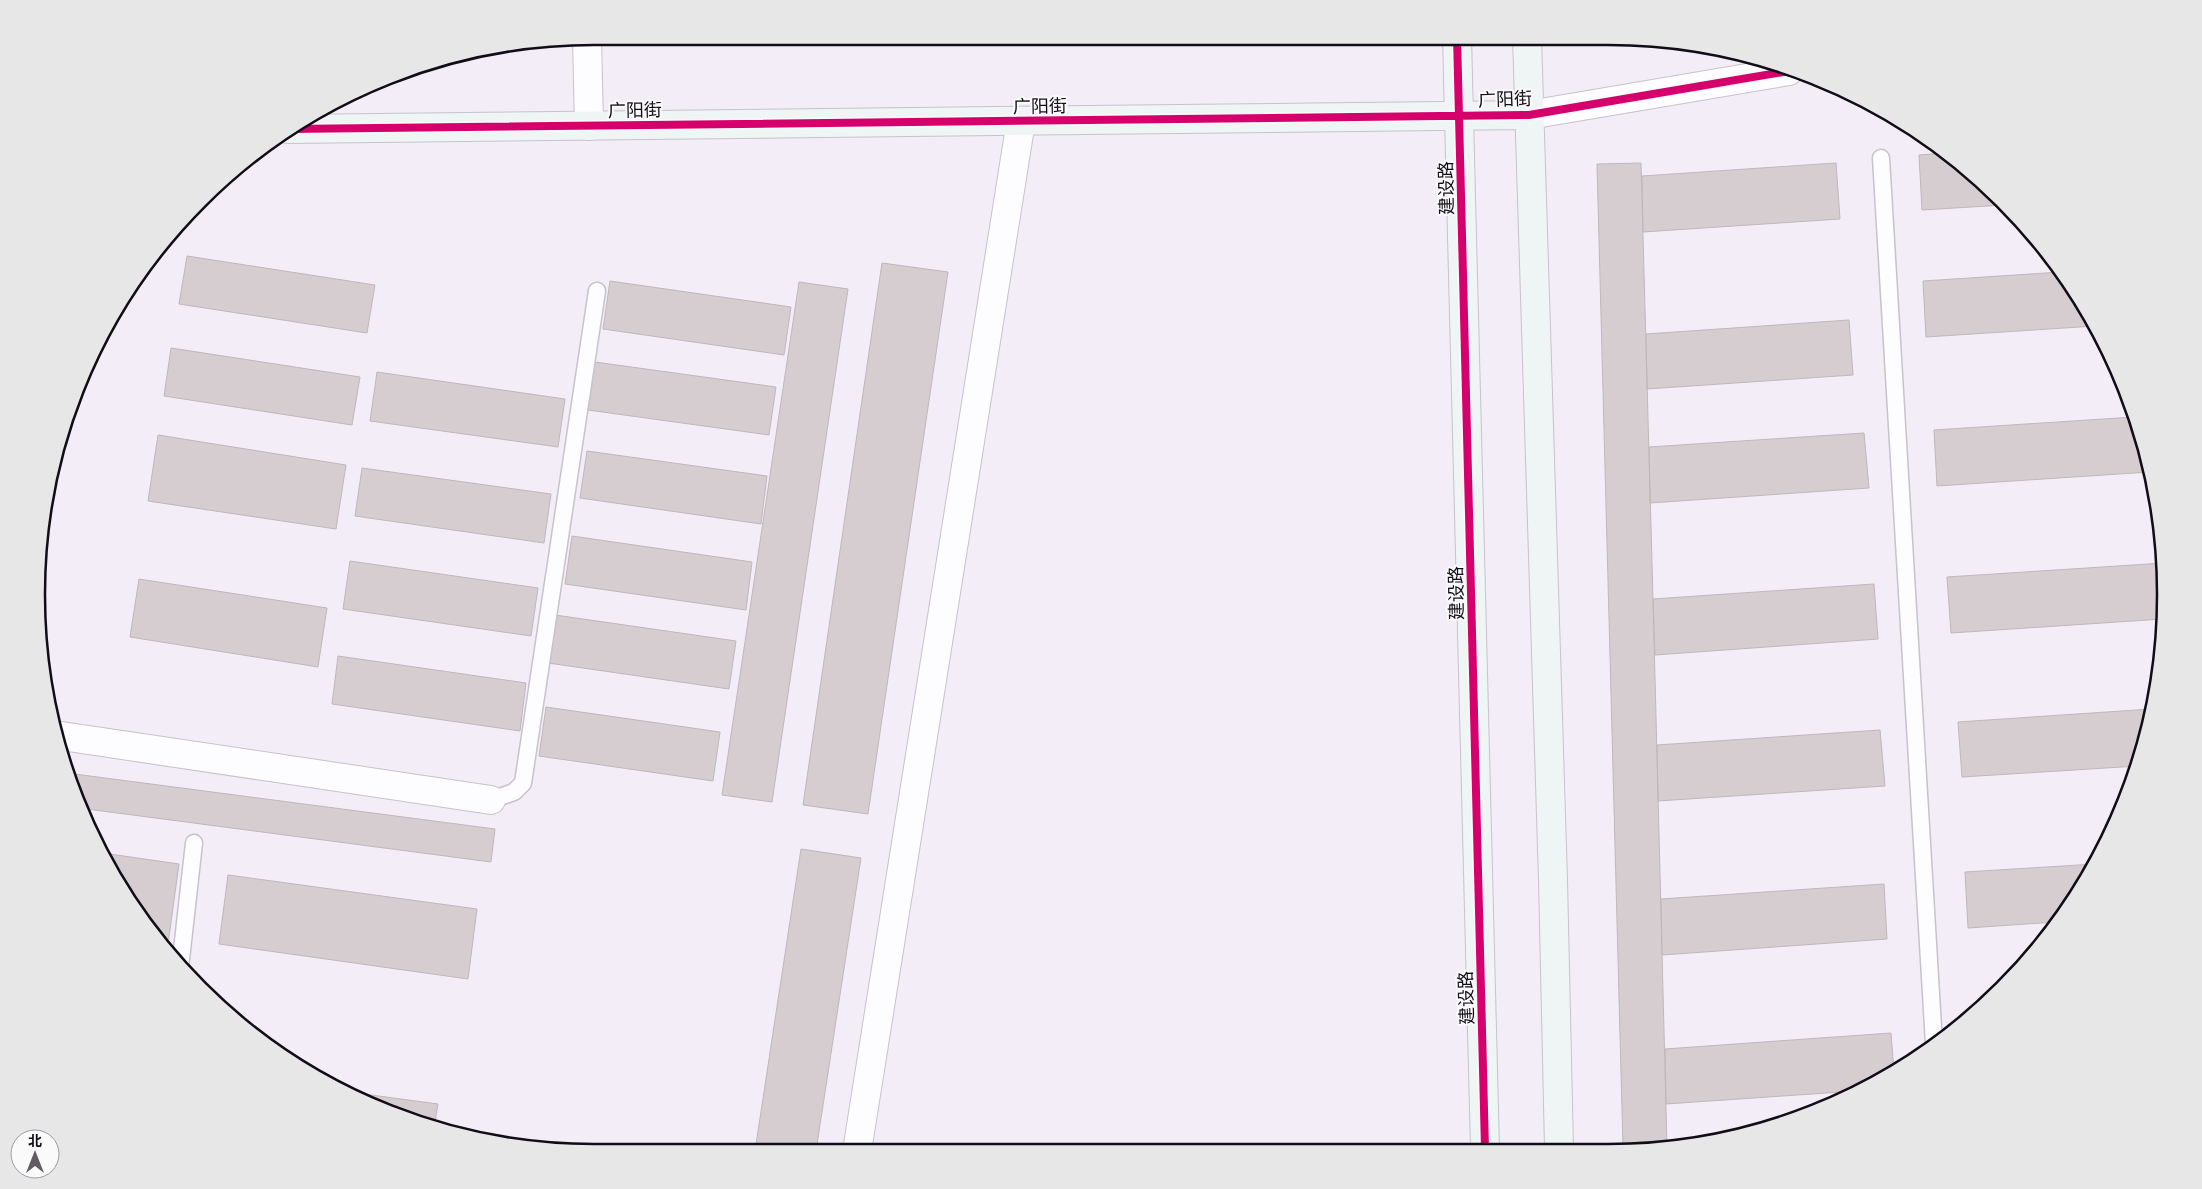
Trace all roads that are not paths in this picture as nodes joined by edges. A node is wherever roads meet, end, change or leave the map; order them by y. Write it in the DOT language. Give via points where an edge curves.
graph roads {
  1 [pos="588,45"];
  2 [pos="1457,45"];
  3 [pos="1527,45"];
  4 [pos="1780,73"];
  5 [pos="1529,115"];
  6 [pos="1459,116"];
  7 [pos="1021,121"];
  8 [pos="589,126"];
  9 [pos="304,129"];
  10 [pos="1881,158"];
  11 [pos="597,292"];
  12 [pos="64,737"];
  13 [pos="491,800"];
  14 [pos="194,843"];
  15 [pos="181,957"];
  16 [pos="1934,1036"];
  17 [pos="858,1144"];
  18 [pos="1485,1144"];
  19 [pos="1559,1144"];
  1 -- 8 [label="street"];
  2 -- 6 [label="street, 建设路"];
  3 -- 5 [label="street"];
  4 -- 5 [label="street, 广阳街"];
  5 -- 6 [label="street, 广阳街"];
  5 -- 19 [label="street"];
  6 -- 7 [label="street, 广阳街"];
  6 -- 18 [label="street, 建设路"];
  7 -- 8 [label="street, 广阳街"];
  7 -- 17 [label="street"];
  8 -- 9 [label="street, 广阳街"];
  10 -- 16 [label="lane"];
  11 -- 13 [label="lane" via="523,783 514,792"];
  12 -- 13 [label="street"];
  14 -- 15 [label="lane"];
}
